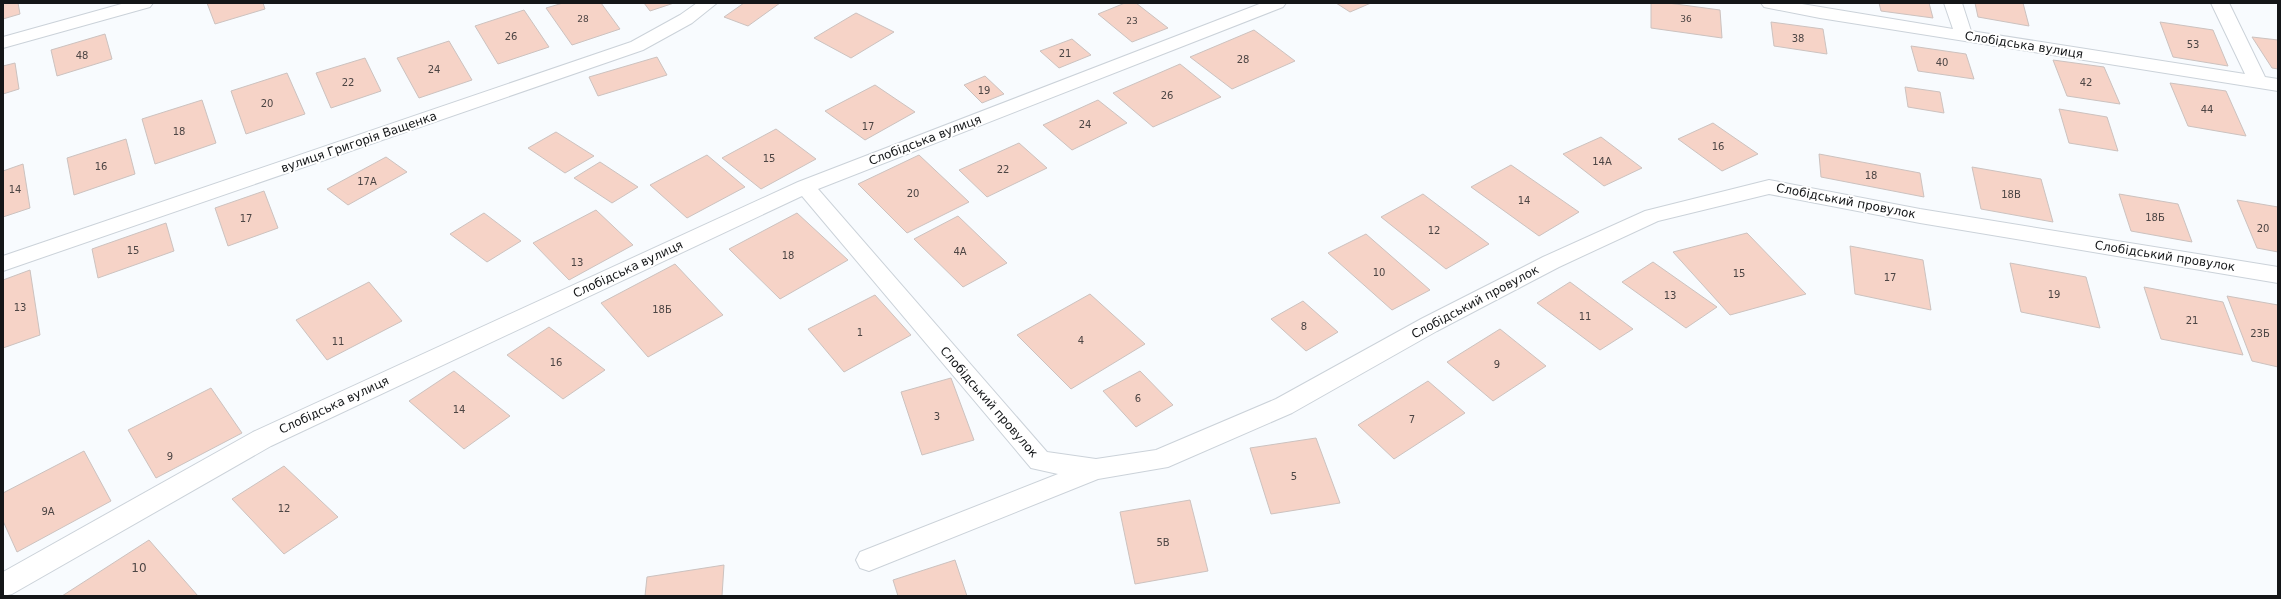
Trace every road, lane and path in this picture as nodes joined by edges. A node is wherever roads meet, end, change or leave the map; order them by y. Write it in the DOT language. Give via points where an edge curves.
graph roads {
  1 [pos="144,3"];
  2 [pos="708,3"];
  3 [pos="1277,3"];
  4 [pos="1770,3"];
  5 [pos="1953,3"];
  6 [pos="2220,3"];
  7 [pos="1964,36"];
  8 [pos="3,43"];
  9 [pos="2258,82"];
  10 [pos="2278,85"];
  11 [pos="805,187"];
  12 [pos="3,264"];
  13 [pos="2278,275"];
  14 [pos="1096,469"];
  15 [pos="869,560"];
  16 [pos="3,586"];
  1 -- 8 [label="street"];
  2 -- 12 [label="street, вулиця Григорія Ващенка" via="686,19 637,46"];
  3 -- 11 [label="street, Слобідська вулиця"];
  4 -- 7 [label="street, Слобідська вулиця"];
  5 -- 7 [label="street"];
  6 -- 9 [label="street"];
  7 -- 9 [label="street, Слобідська вулиця"];
  9 -- 10 [label="street, Слобідська вулиця"];
  11 -- 14 [label="street, Слобідський провулок" via="1040,461"];
  11 -- 16 [label="street, Слобідська вулиця" via="262,439"];
  13 -- 14 [label="street, Слобідський провулок" via="1920,216 1769,186 1652,216 1544,265 1429,325 1284,406 1159,460"];
  14 -- 15 [label="street"];
}
